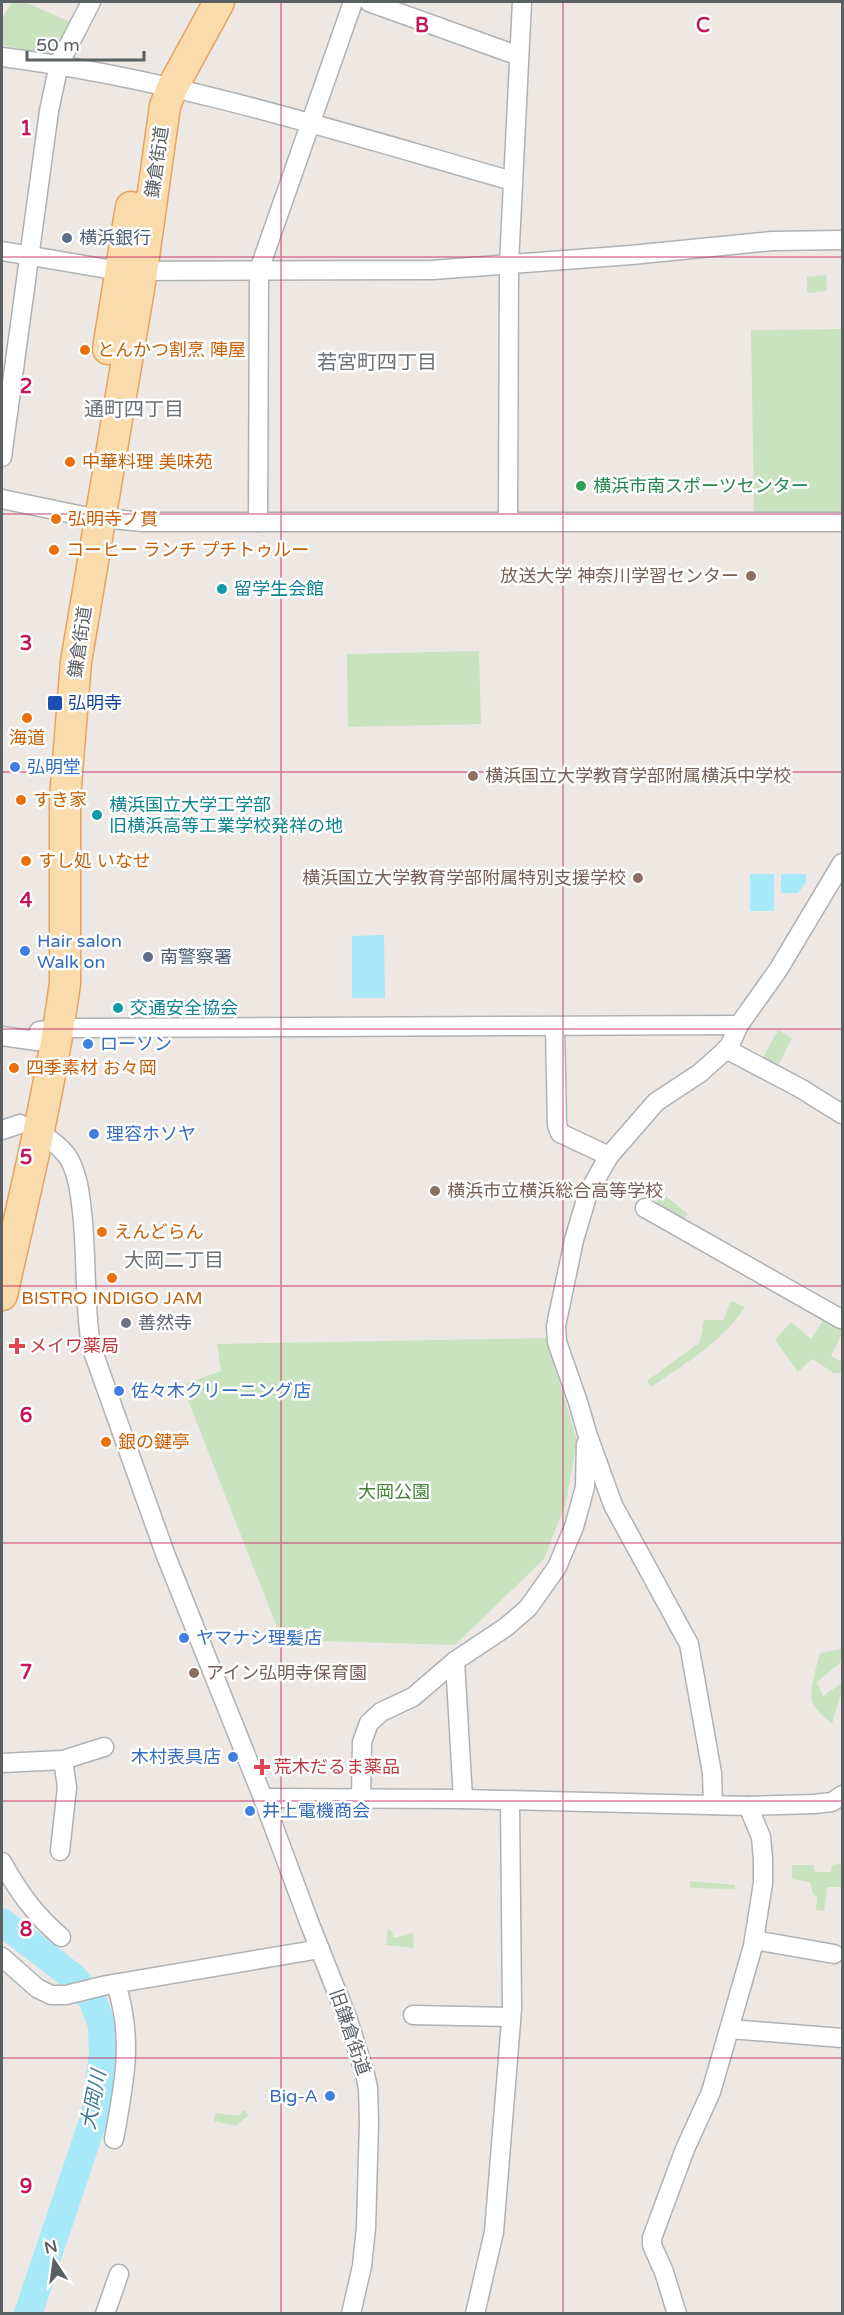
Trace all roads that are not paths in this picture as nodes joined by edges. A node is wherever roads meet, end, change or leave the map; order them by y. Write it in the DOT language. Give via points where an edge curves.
graph roads {
  1 [pos="91,2"];
  2 [pos="198,2"];
  3 [pos="219,2"];
  4 [pos="353,2"];
  5 [pos="369,2"];
  6 [pos="522,2"];
  7 [pos="519,56"];
  8 [pos="2,57"];
  9 [pos="58,64"];
  10 [pos="163,86"];
  11 [pos="310,123"];
  12 [pos="512,182"];
  13 [pos="843,240"];
  14 [pos="2,251"];
  15 [pos="30,257"];
  16 [pos="509,264"];
  17 [pos="259,270"];
  18 [pos="130,271"];
  19 [pos="2,457"];
  20 [pos="2,499"];
  21 [pos="92,517"];
  22 [pos="508,521"];
  23 [pos="258,522"];
  24 [pos="843,522"];
  25 [pos="843,863"];
  26 [pos="739,1025"];
  27 [pos="555,1026"];
  28 [pos="45,1034"];
  29 [pos="2,1036"];
  30 [pos="726,1049"];
  31 [pos="843,1114"];
  32 [pos="20,1128"];
  33 [pos="609,1156"];
  34 [pos="2,1204"];
  35 [pos="645,1208"];
  36 [pos="2,1295"];
  37 [pos="841,1319"];
  38 [pos="586,1433"];
  39 [pos="455,1661"];
  40 [pos="104,1748"];
  41 [pos="63,1760"];
  42 [pos="2,1762"];
  43 [pos="843,1795"];
  44 [pos="263,1798"];
  45 [pos="361,1799"];
  46 [pos="463,1799"];
  47 [pos="510,1801"];
  48 [pos="712,1805"];
  49 [pos="748,1806"];
  50 [pos="60,1851"];
  51 [pos="2,1862"];
  52 [pos="60,1937"];
  53 [pos="754,1941"];
  54 [pos="320,1949"];
  55 [pos="834,1954"];
  56 [pos="2,1957"];
  57 [pos="112,1984"];
  58 [pos="413,2015"];
  59 [pos="511,2017"];
  60 [pos="730,2029"];
  61 [pos="843,2038"];
  62 [pos="114,2139"];
  63 [pos="119,2274"];
  64 [pos="105,2313"];
  65 [pos="351,2313"];
  66 [pos="475,2313"];
  67 [pos="677,2313"];
  1 -- 9 [label="street"];
  2 -- 10 [label="main road, 鎌倉街道"];
  3 -- 10 [label="main road, 鎌倉街道"];
  4 -- 11 [label="street"];
  5 -- 7 [label="street"];
  6 -- 7 [label="street"];
  7 -- 12 [label="street"];
  8 -- 9 [label="street"];
  9 -- 10 [label="street"];
  9 -- 15 [label="street"];
  10 -- 11 [label="street"];
  10 -- 18 [label="main road, 鎌倉街道"];
  11 -- 12 [label="street"];
  11 -- 17 [label="street"];
  12 -- 16 [label="street"];
  13 -- 16 [label="street" via="772,242"];
  14 -- 15 [label="street"];
  15 -- 18 [label="street"];
  15 -- 19 [label="street"];
  16 -- 17 [label="street" via="432,270"];
  16 -- 22 [label="street"];
  17 -- 18 [label="street"];
  17 -- 23 [label="street"];
  18 -- 21 [label="main road, 鎌倉街道"];
  20 -- 21 [label="street"];
  21 -- 23 [label="street" via="143,522"];
  21 -- 28 [label="main road, 鎌倉街道" via="58,659 50,798"];
  22 -- 23 [label="street"];
  22 -- 24 [label="street"];
  25 -- 26 [label="street" via="778,970"];
  26 -- 27 [label="street"];
  26 -- 30 [label="street"];
  27 -- 28 [label="street"];
  27 -- 33 [label="street" via="560,1133"];
  28 -- 29 [label="street"];
  28 -- 32 [label="main road, 鎌倉街道"];
  30 -- 31 [label="street"];
  30 -- 33 [label="street" via="700,1073 656,1102"];
  32 -- 34 [label="main road, 鎌倉街道"];
  32 -- 36 [label="main road, 鎌倉街道"];
  32 -- 44 [label="street, 旧鎌倉街道" via="55,1142 69,1158 78,1184 85,1240 91,1346 173,1575"];
  33 -- 38 [label="street" via="588,1193 573,1240 556,1326 557,1342"];
  35 -- 37 [label="street"];
  38 -- 39 [label="street" via="585,1487 557,1567 528,1608"];
  38 -- 48 [label="street" via="613,1505 689,1644 712,1773"];
  39 -- 45 [label="street" via="413,1697 381,1712 369,1723 362,1742"];
  39 -- 46 [label="street"];
  40 -- 41 [label="street"];
  41 -- 42 [label="street"];
  41 -- 50 [label="street" via="67,1786"];
  43 -- 49 [label="street" via="832,1802"];
  44 -- 45 [label="street"];
  44 -- 54 [label="street, 旧鎌倉街道"];
  45 -- 46 [label="street"];
  46 -- 47 [label="street"];
  47 -- 48 [label="street"];
  47 -- 59 [label="street"];
  48 -- 49 [label="street"];
  49 -- 53 [label="street" via="763,1860"];
  51 -- 52 [label="street" via="28,1905"];
  53 -- 55 [label="street"];
  53 -- 60 [label="street"];
  54 -- 57 [label="street"];
  54 -- 65 [label="street, 旧鎌倉街道" via="348,2020 368,2088 366,2228"];
  56 -- 57 [label="street" via="37,1988 51,1995"];
  57 -- 62 [label="street" via="124,2006 127,2035 126,2069"];
  58 -- 59 [label="street"];
  59 -- 66 [label="street" via="494,2232"];
  60 -- 61 [label="street"];
  60 -- 67 [label="street" via="711,2092 652,2238"];
  63 -- 64 [label="street"];
}
